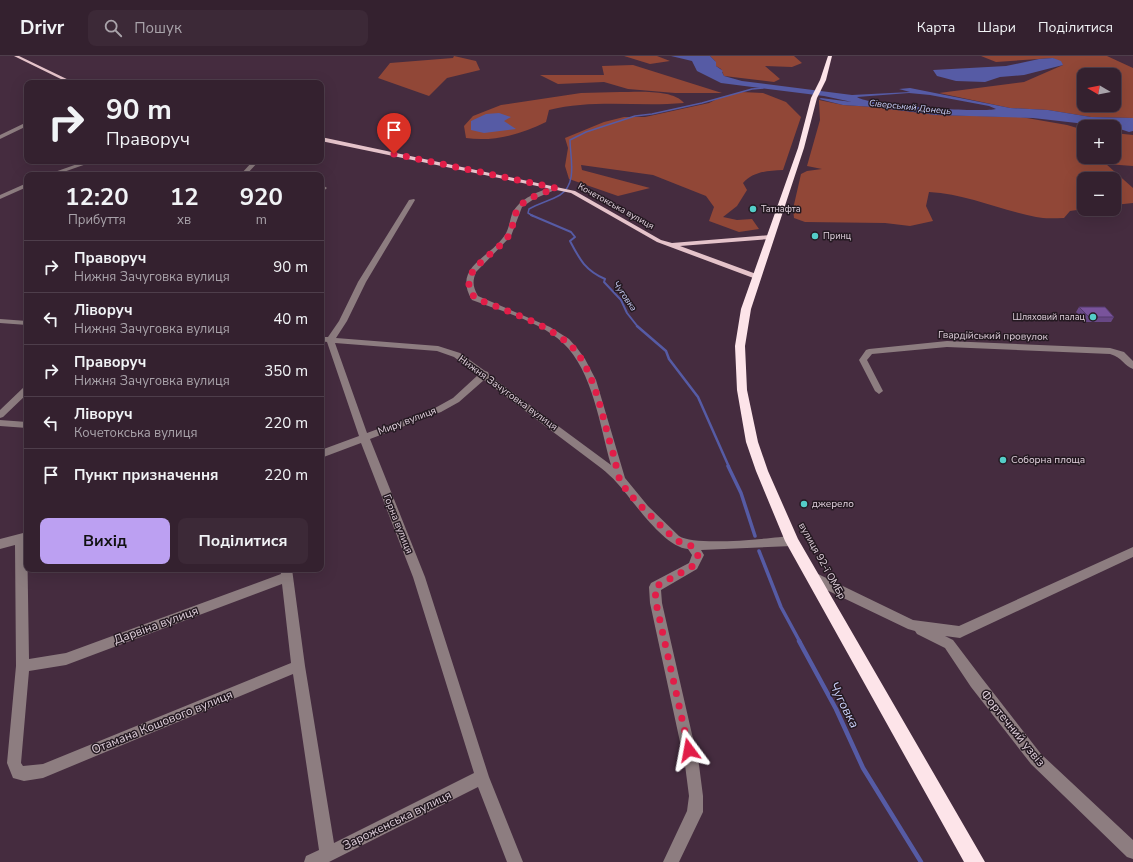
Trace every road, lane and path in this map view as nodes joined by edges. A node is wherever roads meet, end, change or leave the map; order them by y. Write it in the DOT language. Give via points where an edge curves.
graph roads {
  1 [pos="16,56"];
  2 [pos="830,56"];
  3 [pos="67,80"];
  4 [pos="24,125"];
  5 [pos="0,136"];
  6 [pos="324,140"];
  7 [pos="83,164"];
  8 [pos="253,164"];
  9 [pos="57,172"];
  10 [pos="246,172"];
  11 [pos="24,186"];
  12 [pos="563,190"];
  13 [pos="0,197"];
  14 [pos="412,200"];
  15 [pos="770,237"];
  16 [pos="670,246"];
  17 [pos="756,277"];
  18 [pos="0,322"];
  19 [pos="24,323"];
  20 [pos="326,340"];
  21 [pos="1133,366"];
  22 [pos="485,374"];
  23 [pos="879,391"];
  24 [pos="24,392"];
  25 [pos="0,415"];
  26 [pos="0,423"];
  27 [pos="24,425"];
  28 [pos="364,437"];
  29 [pos="324,453"];
  30 [pos="621,480"];
  31 [pos="24,537"];
  32 [pos="792,541"];
  33 [pos="0,544"];
  34 [pos="692,546"];
  35 [pos="1133,552"];
  36 [pos="286,573"];
  37 [pos="814,578"];
  38 [pos="912,625"];
  39 [pos="23,666"];
  40 [pos="298,666"];
  41 [pos="482,777"];
  42 [pos="1133,851"];
  43 [pos="328,854"];
  44 [pos="312,862"];
  45 [pos="515,862"];
  46 [pos="671,862"];
  47 [pos="975,862"];
  1 -- 3 [label="main road"];
  2 -- 15 [label="highway, вулиця 92-ї ОМБр"];
  4 -- 5 [label="street"];
  6 -- 12 [label="main road, Кочетокська вулиця"];
  7 -- 9 [label="street"];
  8 -- 10 [label="street"];
  11 -- 13 [label="street"];
  12 -- 16 [label="main road, Кочетокська вулиця" via="582,196"];
  12 -- 30 [label="street, Нижня Зачуговка вулиця" via="526,202 520,207 509,236 473,270 468,285 475,298 549,330 565,340 575,351 593,385"];
  14 -- 20 [label="street" via="362,282 342,321"];
  15 -- 16 [label="main road"];
  15 -- 17 [label="highway, вулиця 92-ї ОМБр"];
  16 -- 17 [label="main road, Кочетокська вулиця"];
  17 -- 32 [label="highway, вулиця 92-ї ОМБр" via="742,327 742,390 757,456"];
  18 -- 19 [label="street"];
  20 -- 22 [label="street, Нижня Зачуговка вулиця" via="438,349 457,355"];
  20 -- 28 [label="street, Горна вулиця"];
  21 -- 23 [label="street, Гвардійський провулок" via="1121,354 1110,351 947,344 869,352 863,360"];
  22 -- 28 [label="street, Миру вулиця" via="456,400 438,410"];
  22 -- 30 [label="street, Нижня Зачуговка вулиця"];
  24 -- 25 [label="street"];
  26 -- 27 [label="street"];
  28 -- 29 [label="street, Миру вулиця"];
  28 -- 41 [label="street, Горна вулиця" via="418,577"];
  30 -- 34 [label="street, Нижня Зачуговка вулиця" via="644,509 675,539"];
  31 -- 33 [label="street"];
  31 -- 39 [label="street"];
  32 -- 34 [label="street, Нижня Зачуговка вулиця"];
  32 -- 37 [label="highway, вулиця 92-ї ОМБр"];
  34 -- 46 [label="street" via="698,555 693,566 655,587 656,603 692,765 696,796 695,812"];
  35 -- 38 [label="street, Фортечний узвіз" via="960,632"];
  36 -- 39 [label="street, Дарвіна вулиця" via="66,659"];
  36 -- 40 [label="street"];
  37 -- 38 [label="street, Фортечний узвіз"];
  37 -- 47 [label="highway, вулиця 92-ї ОМБр"];
  38 -- 42 [label="street, Фортечний узвіз" via="949,644 1036,759"];
  39 -- 40 [label="street, Отамана Кошового вулиця" via="14,763 18,773 24,774 43,771"];
  40 -- 43 [label="street"];
  41 -- 43 [label="street, Зароженська вулиця"];
  41 -- 45 [label="street, Горна вулиця"];
  43 -- 44 [label="street, Зароженська вулиця"];
}
